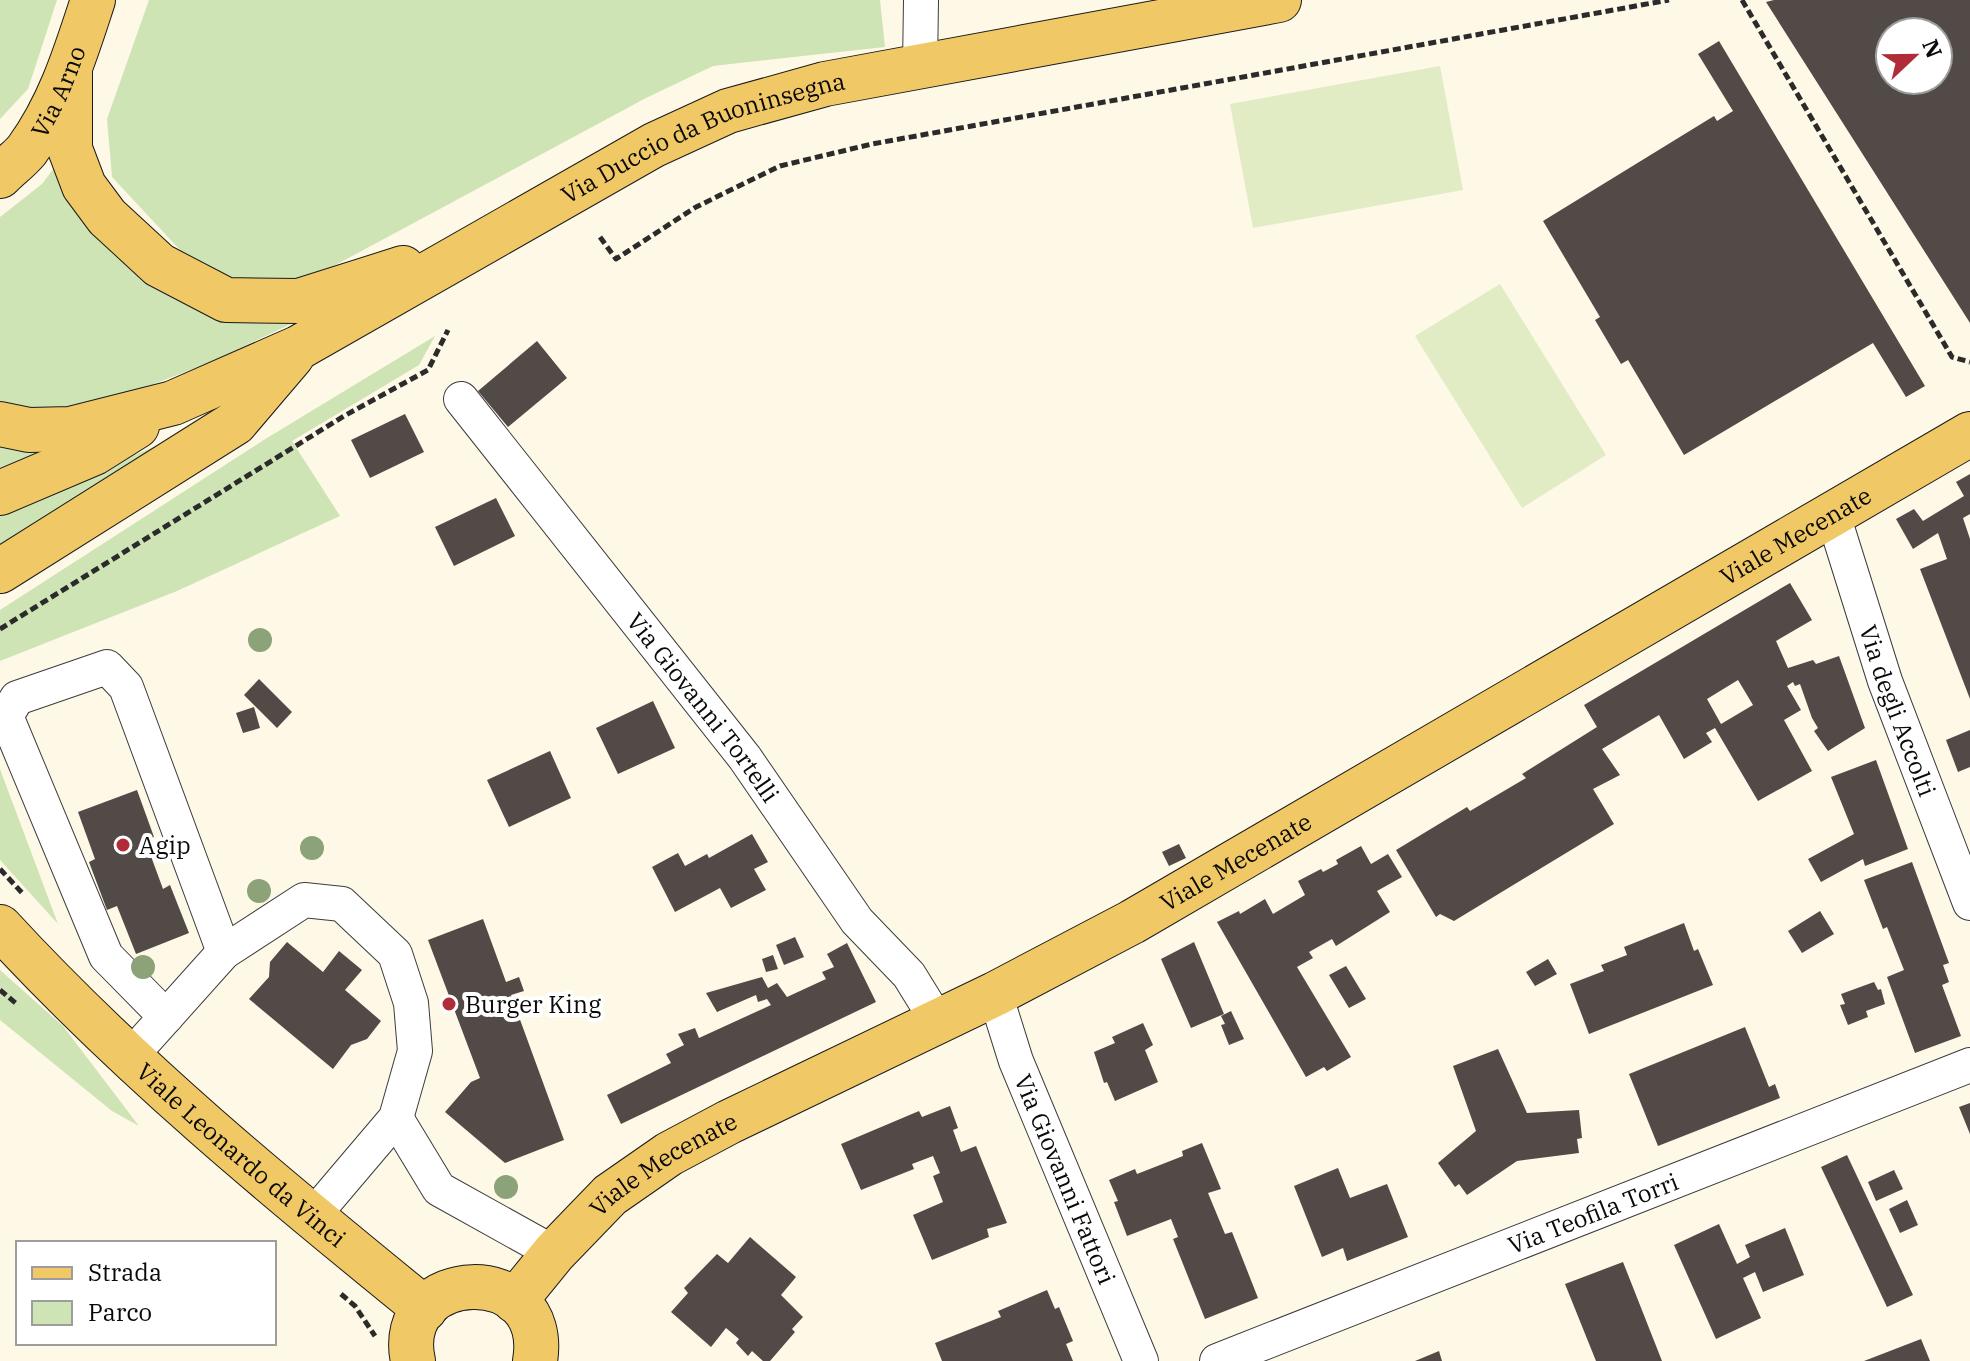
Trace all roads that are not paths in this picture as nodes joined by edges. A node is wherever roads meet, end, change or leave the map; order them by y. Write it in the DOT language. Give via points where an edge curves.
graph roads {
  1 [pos="93,0"];
  2 [pos="921,0"];
  3 [pos="1279,0"];
  4 [pos="920,67"];
  5 [pos="70,71"];
  6 [pos="2,173"];
  7 [pos="488,241"];
  8 [pos="298,348"];
  9 [pos="461,399"];
  10 [pos="173,403"];
  11 [pos="0,424"];
  12 [pos="1970,434"];
  13 [pos="0,493"];
  14 [pos="1833,515"];
  15 [pos="0,571"];
  16 [pos="1970,903"];
  17 [pos="0,910"];
  18 [pos="0,927"];
  19 [pos="0,951"];
  20 [pos="224,952"];
  21 [pos="995,994"];
  22 [pos="63,995"];
  23 [pos="166,1017"];
  24 [pos="938,1022"];
  25 [pos="129,1058"];
  26 [pos="1970,1065"];
  27 [pos="396,1118"];
  28 [pos="312,1217"];
  29 [pos="554,1253"];
  30 [pos="515,1301"];
  31 [pos="425,1309"];
  32 [pos="413,1361"];
  33 [pos="535,1361"];
  34 [pos="1141,1361"];
  35 [pos="1217,1361"];
  1 -- 5 [label="main road, Via Arno"];
  2 -- 4 [label="street"];
  3 -- 4 [label="main road, Via Duccio da Buoninsegna"];
  4 -- 7 [label="main road, Via Duccio da Buoninsegna" via="825,84 728,111 654,145"];
  5 -- 6 [label="main road, Via Arno" via="42,127"];
  5 -- 7 [label="main road" via="70,149 84,186 107,217 159,265 226,300 299,301"];
  7 -- 8 [label="main road, Via Duccio da Buoninsegna"];
  8 -- 10 [label="main road, Via Duccio da Buoninsegna"];
  8 -- 15 [label="main road" via="235,423"];
  9 -- 24 [label="street, Via Giovanni Tortelli" via="745,758 857,921 909,975"];
  10 -- 11 [label="main road, Via Duccio da Buoninsegna" via="70,429"];
  10 -- 13 [label="main road, Via Duccio da Buoninsegna" via="94,453"];
  12 -- 14 [label="main road, Viale Mecenate"];
  14 -- 16 [label="street, Via degli Accolti" via="1885,681"];
  14 -- 21 [label="main road, Viale Mecenate" via="1145,914"];
  17 -- 22 [label="main road"];
  18 -- 22 [label="main road, Viale Leonardo da Vinci"];
  19 -- 22 [label="main road, Viale Leonardo da Vinci"];
  20 -- 23 [label="street"];
  20 -- 23 [label="street" via="126,687 107,667 17,698 6,716 106,956"];
  20 -- 27 [label="street" via="304,900 342,904 395,954 411,1003 415,1051"];
  21 -- 24 [label="main road, Viale Mecenate"];
  21 -- 34 [label="street, Via Giovanni Fattori" via="1016,1061"];
  22 -- 25 [label="main road, Viale Leonardo da Vinci"];
  23 -- 25 [label="street"];
  24 -- 29 [label="main road, Viale Mecenate" via="669,1154 610,1195"];
  25 -- 28 [label="main road, Viale Leonardo da Vinci"];
  26 -- 35 [label="street, Via Teofila Torri"];
  27 -- 28 [label="street"];
  27 -- 29 [label="street" via="439,1189"];
  28 -- 31 [label="main road, Viale Leonardo da Vinci"];
  29 -- 30 [label="main road, Viale Mecenate"];
  30 -- 31 [label="main road" via="493,1289 468,1286 452,1289"];
  30 -- 33 [label="main road" via="535,1331"];
  31 -- 32 [label="main road" via="412,1339"];
}
